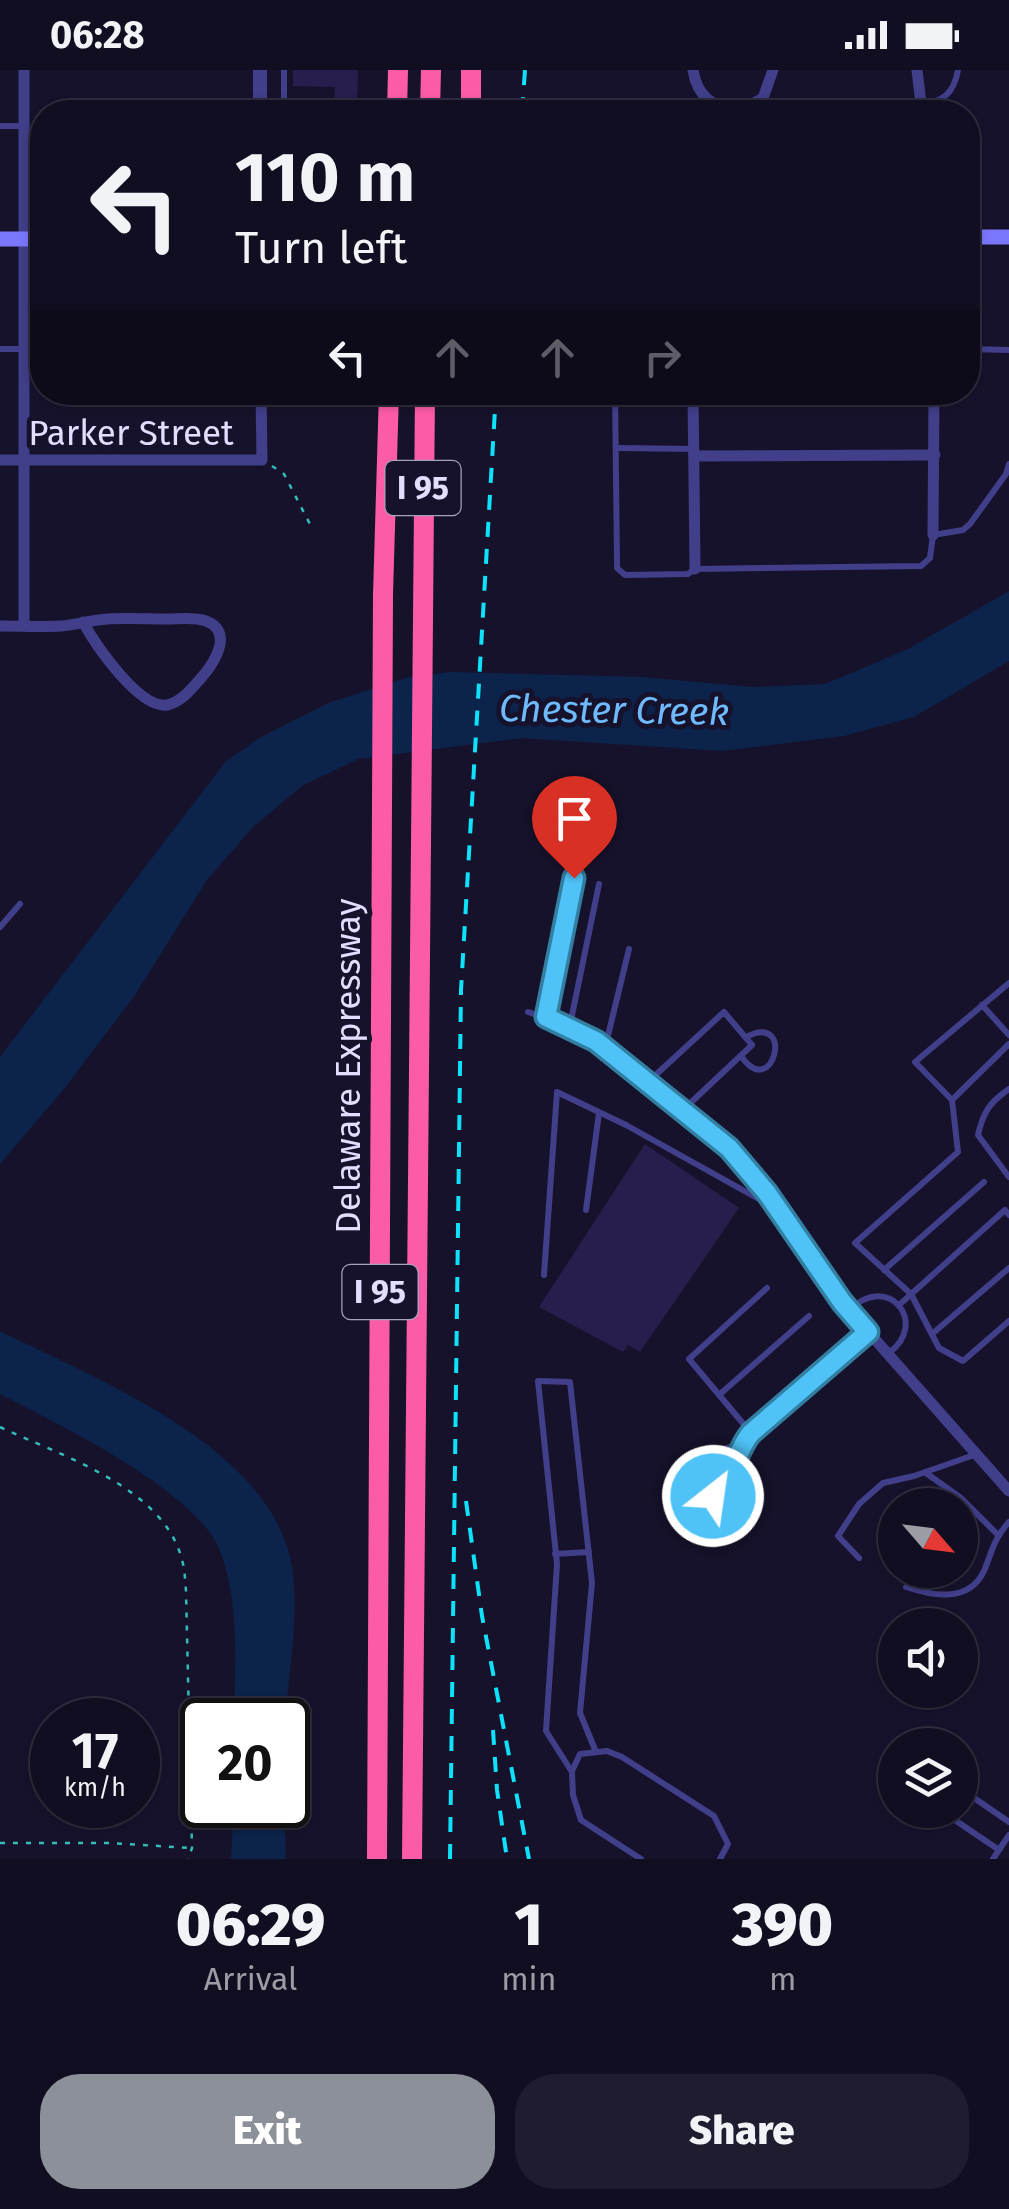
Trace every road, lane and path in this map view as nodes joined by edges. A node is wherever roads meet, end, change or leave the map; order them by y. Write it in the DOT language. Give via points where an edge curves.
graph roads {
  1 [pos="24,70"];
  2 [pos="260,70"];
  3 [pos="284,70"];
  4 [pos="398,70"];
  5 [pos="431,70"];
  6 [pos="471,70"];
  7 [pos="693,70"];
  8 [pos="773,70"];
  9 [pos="917,70"];
  10 [pos="958,70"];
  11 [pos="260,100"];
  12 [pos="284,100"];
  13 [pos="397,100"];
  14 [pos="430,100"];
  15 [pos="472,100"];
  16 [pos="709,100"];
  17 [pos="758,100"];
  18 [pos="919,100"];
  19 [pos="941,100"];
  20 [pos="0,126"];
  21 [pos="24,126"];
  22 [pos="1009,237"];
  23 [pos="980,238"];
  24 [pos="0,239"];
  25 [pos="22,239"];
  26 [pos="30,239"];
  27 [pos="22,349"];
  28 [pos="980,349"];
  29 [pos="0,350"];
  30 [pos="1009,350"];
  31 [pos="261,405"];
  32 [pos="390,405"];
  33 [pos="425,405"];
  34 [pos="616,405"];
  35 [pos="693,405"];
  36 [pos="934,405"];
  37 [pos="616,448"];
  38 [pos="694,452"];
  39 [pos="934,455"];
  40 [pos="0,460"];
  41 [pos="23,460"];
  42 [pos="262,460"];
  43 [pos="1009,464"];
  44 [pos="313,530"];
  45 [pos="933,534"];
  46 [pos="695,569"];
  47 [pos="82,622"];
  48 [pos="0,626"];
  49 [pos="24,626"];
  50 [pos="574,878"];
  51 [pos="599,884"];
  52 [pos="20,904"];
  53 [pos="0,927"];
  54 [pos="629,949"];
  55 [pos="1009,983"];
  56 [pos="982,1006"];
  57 [pos="528,1012"];
  58 [pos="546,1017"];
  59 [pos="570,1026"];
  60 [pos="1009,1035"];
  61 [pos="746,1037"];
  62 [pos="1009,1044"];
  63 [pos="606,1048"];
  64 [pos="741,1056"];
  65 [pos="648,1082"];
  66 [pos="1009,1089"];
  67 [pos="952,1100"];
  68 [pos="683,1110"];
  69 [pos="598,1113"];
  70 [pos="1009,1177"];
  71 [pos="984,1182"];
  72 [pos="586,1210"];
  73 [pos="780,1211"];
  74 [pos="1009,1215"];
  75 [pos="1009,1268"];
  76 [pos="884,1270"];
  77 [pos="544,1274"];
  78 [pos="767,1288"];
  79 [pos="912,1294"];
  80 [pos="899,1305"];
  81 [pos="846,1306"];
  82 [pos="809,1316"];
  83 [pos="1009,1321"];
  84 [pos="868,1332"];
  85 [pos="932,1334"];
  86 [pos="888,1354"];
  87 [pos="719,1395"];
  88 [pos="0,1427"];
  89 [pos="751,1433"];
  90 [pos="743,1442"];
  91 [pos="976,1454"];
  92 [pos="926,1472"];
  93 [pos="1009,1492"];
  94 [pos="1009,1522"];
  95 [pos="997,1534"];
  96 [pos="589,1552"];
  97 [pos="556,1554"];
  98 [pos="859,1558"];
  99 [pos="978,1579"];
  100 [pos="909,1588"];
  101 [pos="967,1588"];
  102 [pos="378,1710"];
  103 [pos="596,1752"];
  104 [pos="572,1772"];
  105 [pos="978,1801"];
  106 [pos="1009,1822"];
  107 [pos="967,1828"];
  108 [pos="1009,1835"];
  109 [pos="0,1843"];
  110 [pos="192,1848"];
  111 [pos="999,1850"];
  112 [pos="188,1859"];
  113 [pos="365,1859"];
  114 [pos="377,1859"];
  115 [pos="412,1859"];
  116 [pos="641,1859"];
  117 [pos="720,1859"];
  118 [pos="993,1859"];
  1 -- 21 [label="street"];
  2 -- 11 [label="street"];
  3 -- 12 [label="lane"];
  4 -- 13 [label="highway"];
  5 -- 14 [label="highway"];
  6 -- 15 [label="highway"];
  7 -- 16 [label="street"];
  8 -- 17 [label="street"];
  9 -- 18 [label="street"];
  10 -- 19 [label="lane"];
  20 -- 21 [label="lane"];
  21 -- 25 [label="street"];
  22 -- 23 [label="main road"];
  24 -- 25 [label="main road"];
  25 -- 26 [label="main road"];
  25 -- 27 [label="street"];
  27 -- 29 [label="lane"];
  27 -- 41 [label="street"];
  28 -- 30 [label="lane"];
  31 -- 42 [label="street"];
  32 -- 102 [label="highway, Delaware Expressway / I 95"];
  33 -- 115 [label="highway, Delaware Expressway / I 95"];
  34 -- 37 [label="lane"];
  35 -- 38 [label="street"];
  36 -- 39 [label="street"];
  37 -- 38 [label="lane"];
  37 -- 46 [label="lane" via="620,572"];
  38 -- 39 [label="street"];
  38 -- 46 [label="street"];
  39 -- 45 [label="street"];
  40 -- 41 [label="street, Parker Street"];
  41 -- 42 [label="street, Parker Street"];
  41 -- 49 [label="street"];
  42 -- 44 [label="path" via="284,474"];
  43 -- 45 [label="lane" via="970,524"];
  45 -- 46 [label="lane" via="930,558 911,568"];
  47 -- 47 [label="street" via="108,662 158,705 184,696 213,664 222,640 205,620"];
  47 -- 49 [label="street"];
  48 -- 49 [label="street"];
  50 -- 58 [label="lane"];
  51 -- 59 [label="lane"];
  52 -- 53 [label="lane"];
  54 -- 63 [label="lane"];
  55 -- 56 [label="lane"];
  56 -- 60 [label="lane"];
  56 -- 67 [label="lane" via="915,1062"];
  57 -- 58 [label="lane"];
  58 -- 59 [label="lane"];
  59 -- 63 [label="lane"];
  61 -- 64 [label="lane" via="752,1045"];
  61 -- 64 [label="lane" via="765,1033 777,1050 767,1067 756,1069"];
  61 -- 65 [label="lane" via="724,1012"];
  62 -- 67 [label="lane"];
  63 -- 65 [label="lane"];
  64 -- 68 [label="lane"];
  65 -- 68 [label="lane"];
  66 -- 70 [label="lane" via="991,1101 978,1135"];
  67 -- 76 [label="lane" via="958,1152 855,1243"];
  68 -- 73 [label="lane" via="729,1148"];
  69 -- 72 [label="lane"];
  69 -- 73 [label="lane"];
  69 -- 77 [label="lane" via="557,1092"];
  71 -- 76 [label="lane"];
  73 -- 81 [label="lane"];
  74 -- 79 [label="lane" via="1005,1210"];
  75 -- 85 [label="lane"];
  76 -- 79 [label="lane"];
  78 -- 87 [label="lane" via="689,1359"];
  79 -- 80 [label="lane"];
  79 -- 85 [label="lane"];
  80 -- 81 [label="lane" via="874,1295"];
  80 -- 86 [label="lane" via="906,1332"];
  81 -- 84 [label="street"];
  82 -- 87 [label="lane"];
  83 -- 85 [label="lane" via="963,1361 940,1348"];
  84 -- 86 [label="street"];
  84 -- 89 [label="lane"];
  86 -- 91 [label="street"];
  87 -- 89 [label="lane"];
  88 -- 110 [label="path" via="127,1487 163,1522 182,1558"];
  89 -- 90 [label="lane"];
  90 -- 90 [label="lane" via="700,1464 700,1489 718,1494"];
  91 -- 92 [label="lane"];
  91 -- 93 [label="street"];
  92 -- 95 [label="lane"];
  92 -- 98 [label="lane" via="883,1483 859,1504 838,1536"];
  94 -- 95 [label="lane"];
  95 -- 99 [label="lane"];
  96 -- 97 [label="lane"];
  96 -- 97 [label="lane" via="570,1382 538,1381"];
  96 -- 103 [label="lane" via="580,1712"];
  97 -- 104 [label="lane" via="546,1730"];
  100 -- 101 [label="lane" via="934,1597"];
  102 -- 113 [label="highway"];
  102 -- 114 [label="highway, Delaware Expressway / I 95"];
  103 -- 104 [label="lane" via="580,1754"];
  103 -- 117 [label="lane" via="622,1757 714,1816 728,1844"];
  104 -- 116 [label="lane" via="581,1820"];
  105 -- 106 [label="lane"];
  107 -- 111 [label="lane"];
  108 -- 111 [label="lane"];
  109 -- 110 [label="path"];
  110 -- 112 [label="path"];
  111 -- 118 [label="lane"];
}
